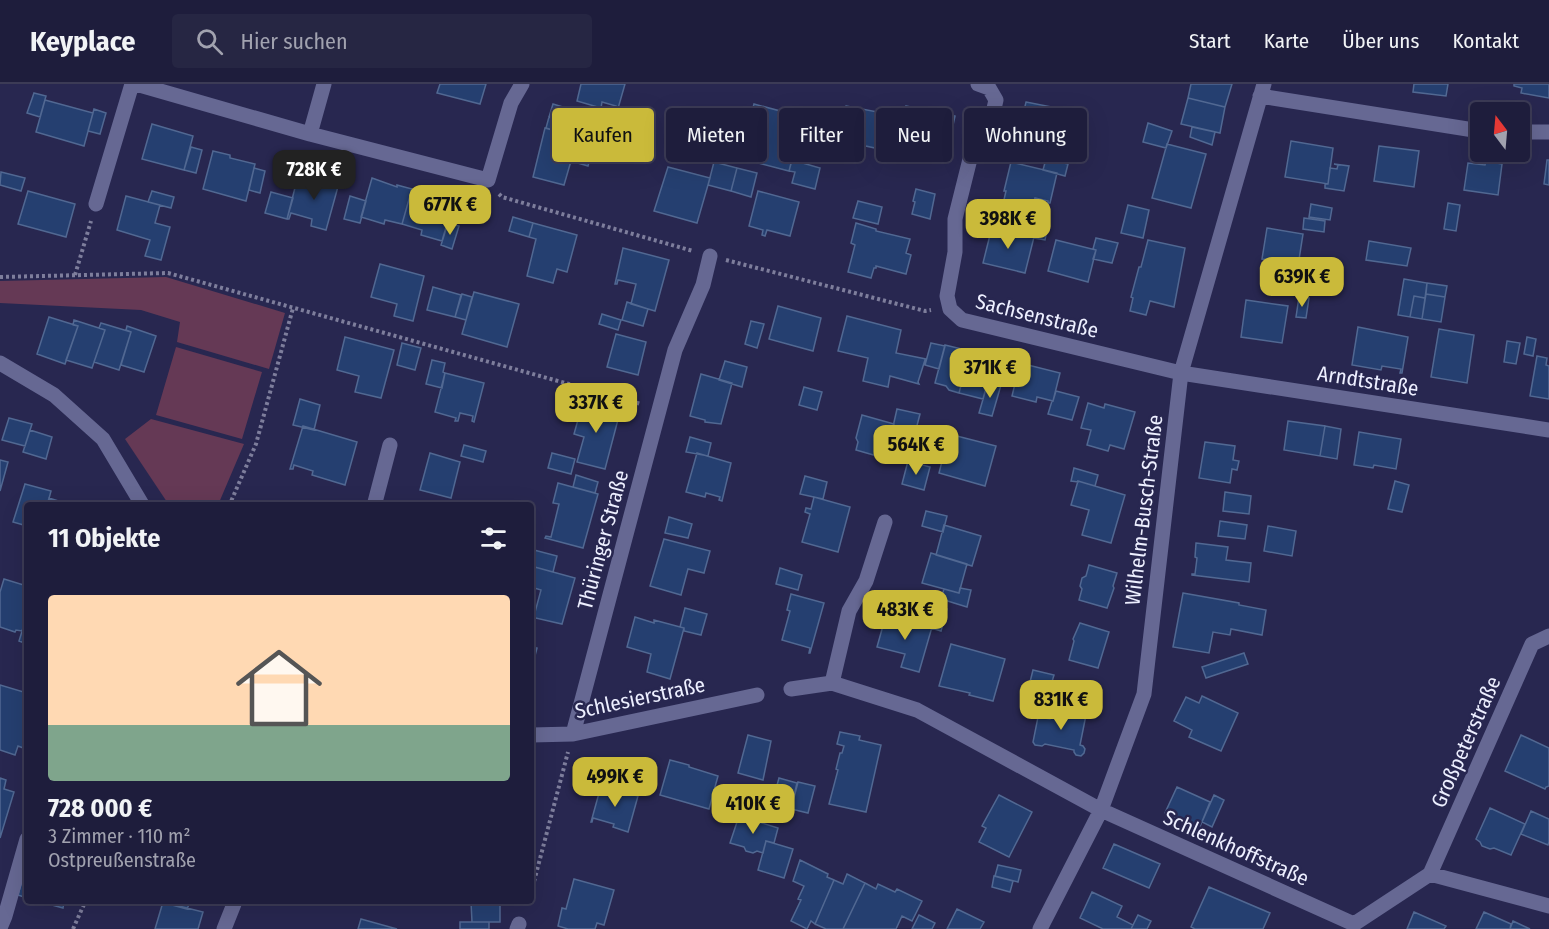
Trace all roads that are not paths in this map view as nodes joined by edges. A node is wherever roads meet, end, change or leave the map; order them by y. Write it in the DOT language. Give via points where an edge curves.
graph roads {
  1 [pos="134,84"];
  2 [pos="324,84"];
  3 [pos="522,84"];
  4 [pos="978,84"];
  5 [pos="1262,90"];
  6 [pos="1470,129"];
  7 [pos="1530,132"];
  8 [pos="1549,132"];
  9 [pos="310,134"];
  10 [pos="96,204"];
  11 [pos="710,256"];
  12 [pos="0,363"];
  13 [pos="1180,373"];
  14 [pos="1549,430"];
  15 [pos="390,445"];
  16 [pos="141,502"];
  17 [pos="375,502"];
  18 [pos="885,522"];
  19 [pos="1549,636"];
  20 [pos="832,683"];
  21 [pos="791,689"];
  22 [pos="757,695"];
  23 [pos="573,734"];
  24 [pos="534,735"];
  25 [pos="1101,810"];
  26 [pos="24,849"];
  27 [pos="1430,874"];
  28 [pos="234,904"];
  29 [pos="1549,906"];
  30 [pos="1354,927"];
  31 [pos="0,928"];
  32 [pos="224,929"];
  33 [pos="1040,929"];
  1 -- 9 [label="street"];
  1 -- 10 [label="street"];
  2 -- 9 [label="street"];
  3 -- 9 [label="street" via="511,103 488,180"];
  4 -- 13 [label="street, Sachsenstraße" via="989,88 996,100 986,143 971,155 955,219 955,252 947,296 950,309 962,320"];
  5 -- 6 [label="street"];
  5 -- 13 [label="street, Wilhelm-Busch-Straße"];
  7 -- 8 [label="street"];
  11 -- 23 [label="street, Thüringer Straße" via="703,285 675,350"];
  12 -- 16 [label="street" via="54,395 103,440"];
  13 -- 14 [label="street, Arndtstraße"];
  13 -- 25 [label="street, Wilhelm-Busch-Straße" via="1144,694"];
  15 -- 17 [label="street"];
  18 -- 20 [label="street" via="866,581 849,611"];
  19 -- 27 [label="street, Großpeterstraße" via="1532,644"];
  20 -- 21 [label="street"];
  20 -- 25 [label="street" via="917,710"];
  22 -- 23 [label="street, Schlesierstraße"];
  23 -- 24 [label="street, Schlesierstraße"];
  25 -- 30 [label="street, Schlenkhoffstraße"];
  25 -- 33 [label="street, Wilhelm-Busch-Straße"];
  26 -- 31 [label="street"];
  27 -- 29 [label="street"];
  27 -- 30 [label="street, Schlenkhoffstraße"];
  28 -- 32 [label="street"];
}
